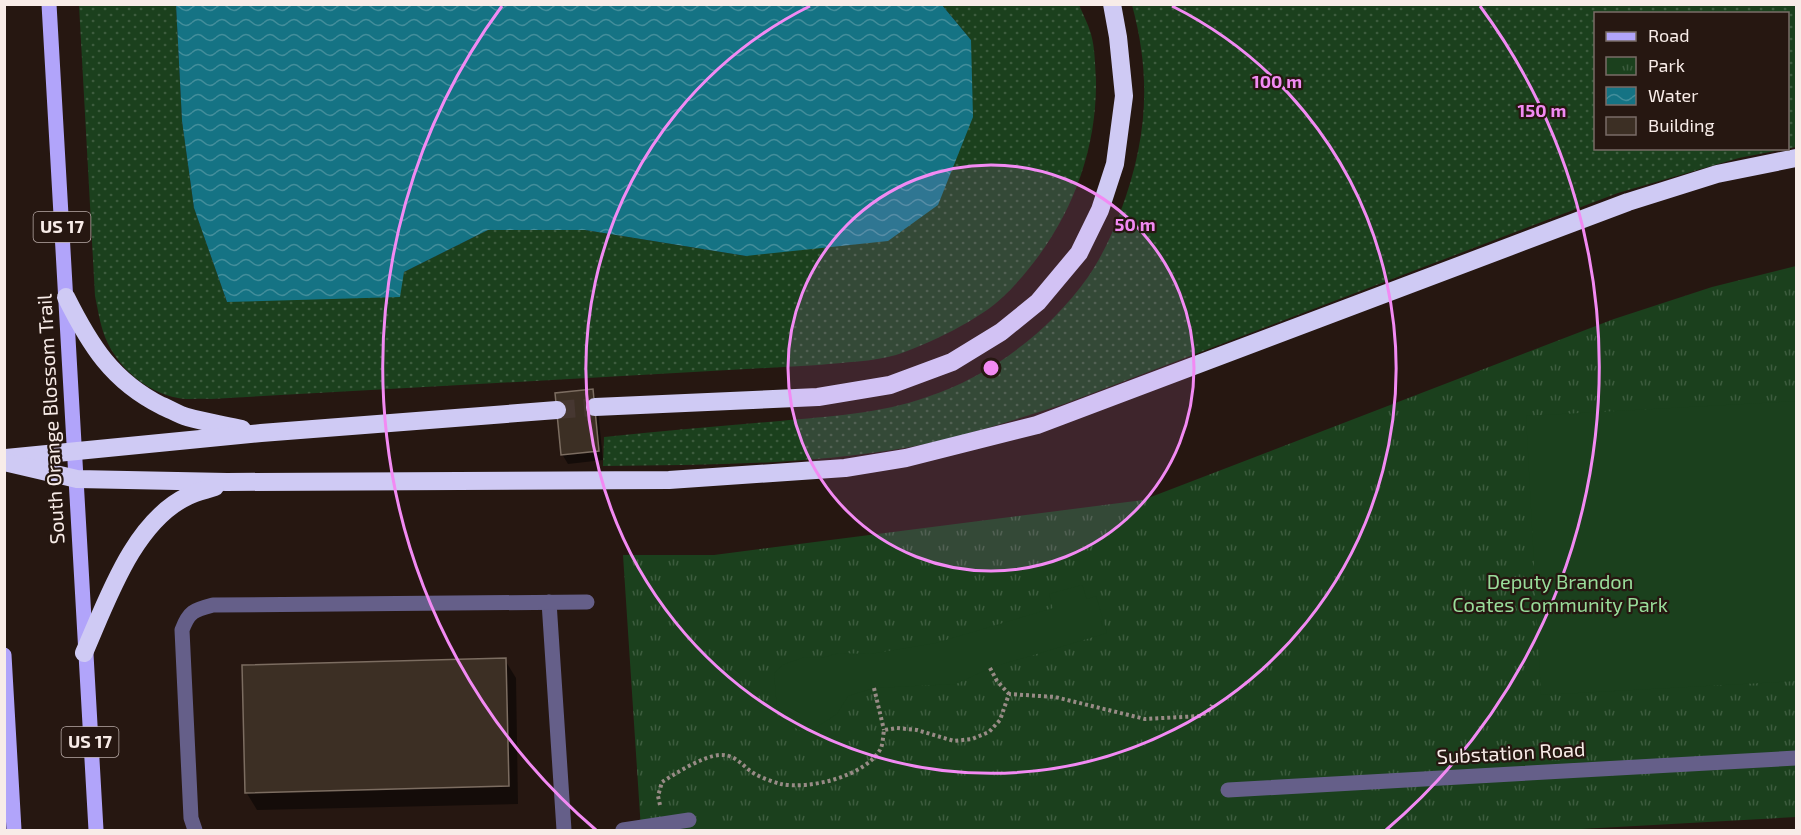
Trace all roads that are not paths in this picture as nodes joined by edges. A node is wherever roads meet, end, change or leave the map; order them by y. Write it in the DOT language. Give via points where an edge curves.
graph roads {
  1 [pos="49,4"];
  2 [pos="1112,4"];
  3 [pos="1797,158"];
  4 [pos="66,297"];
  5 [pos="595,407"];
  6 [pos="556,410"];
  7 [pos="261,433"];
  8 [pos="75,450"];
  9 [pos="4,460"];
  10 [pos="77,479"];
  11 [pos="227,482"];
  12 [pos="549,602"];
  13 [pos="587,602"];
  14 [pos="84,653"];
  15 [pos="4,655"];
  16 [pos="1797,758"];
  17 [pos="1228,790"];
  18 [pos="689,820"];
  19 [pos="14,831"];
  20 [pos="96,831"];
  21 [pos="195,831"];
  22 [pos="564,831"];
  23 [pos="623,831"];
  1 -- 4 [label="main road, South Orange Blossom Trail / US 17"];
  2 -- 5 [label="highway" via="1124,96 1115,164 1100,210 1079,253 1038,302 1001,332 952,362 890,385 818,397"];
  3 -- 11 [label="highway" via="1717,174 1628,202 1037,425 906,458 845,468 669,480"];
  4 -- 7 [label="highway" via="102,360 146,398 185,417"];
  4 -- 8 [label="main road, South Orange Blossom Trail / US 17"];
  6 -- 7 [label="highway"];
  7 -- 8 [label="highway"];
  8 -- 9 [label="highway"];
  8 -- 10 [label="main road, South Orange Blossom Trail / US 17"];
  9 -- 10 [label="highway"];
  10 -- 11 [label="highway"];
  10 -- 14 [label="main road, South Orange Blossom Trail / US 17"];
  11 -- 14 [label="highway" via="187,496 162,514 125,564"];
  12 -- 13 [label="street"];
  12 -- 21 [label="street" via="213,605 196,610 187,616 182,630 191,818"];
  12 -- 22 [label="street"];
  14 -- 20 [label="main road, South Orange Blossom Trail / US 17"];
  15 -- 19 [label="main road"];
  16 -- 17 [label="street, Substation Road"];
  18 -- 23 [label="street"];
}
